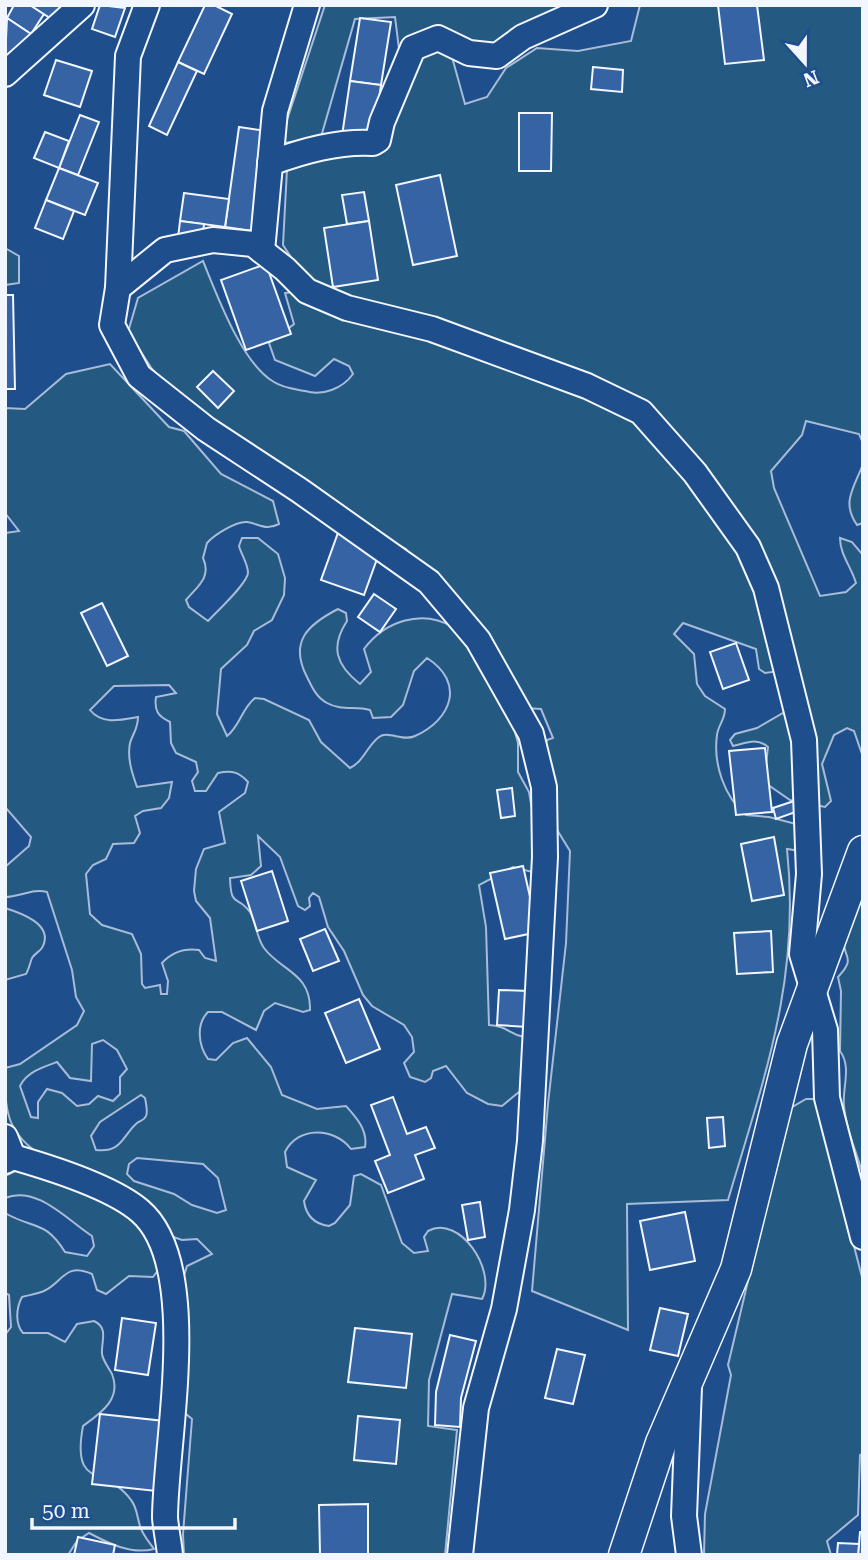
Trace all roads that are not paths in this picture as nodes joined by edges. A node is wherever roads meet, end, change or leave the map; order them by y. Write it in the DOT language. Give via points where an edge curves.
graph roads {
  1 [pos="82,5"];
  2 [pos="147,5"];
  3 [pos="307,5"];
  4 [pos="595,5"];
  5 [pos="5,74"];
  6 [pos="270,163"];
  7 [pos="262,251"];
  8 [pos="118,288"];
  9 [pos="863,851"];
  10 [pos="814,991"];
  11 [pos="8,1152"];
  12 [pos="863,1237"];
  13 [pos="689,1382"];
  14 [pos="170,1555"];
  15 [pos="460,1555"];
  16 [pos="624,1555"];
  17 [pos="689,1555"];
  1 -- 5 [label="street"];
  2 -- 8 [label="street" via="128,56"];
  3 -- 6 [label="street" via="275,111"];
  4 -- 6 [label="street" via="523,37 497,56 469,53 438,38 413,48 378,139 321,148"];
  6 -- 7 [label="street"];
  7 -- 8 [label="street" via="253,244 213,240 165,250"];
  7 -- 10 [label="street" via="307,291 347,308 432,329 587,386 641,412 722,508 748,547 766,588 804,740 809,874 802,954"];
  8 -- 15 [label="street" via="113,325 139,376 206,429 429,582 478,640 531,734 544,787 545,857 530,1141 504,1309 477,1408"];
  9 -- 10 [label="street"];
  10 -- 12 [label="street" via="825,1030 827,1098"];
  10 -- 13 [label="street" via="792,1044 736,1269"];
  11 -- 14 [label="street" via="140,1211 163,1248 173,1283 176,1357 165,1519"];
  13 -- 16 [label="street" via="661,1443"];
  13 -- 17 [label="street" via="684,1516"];
}
